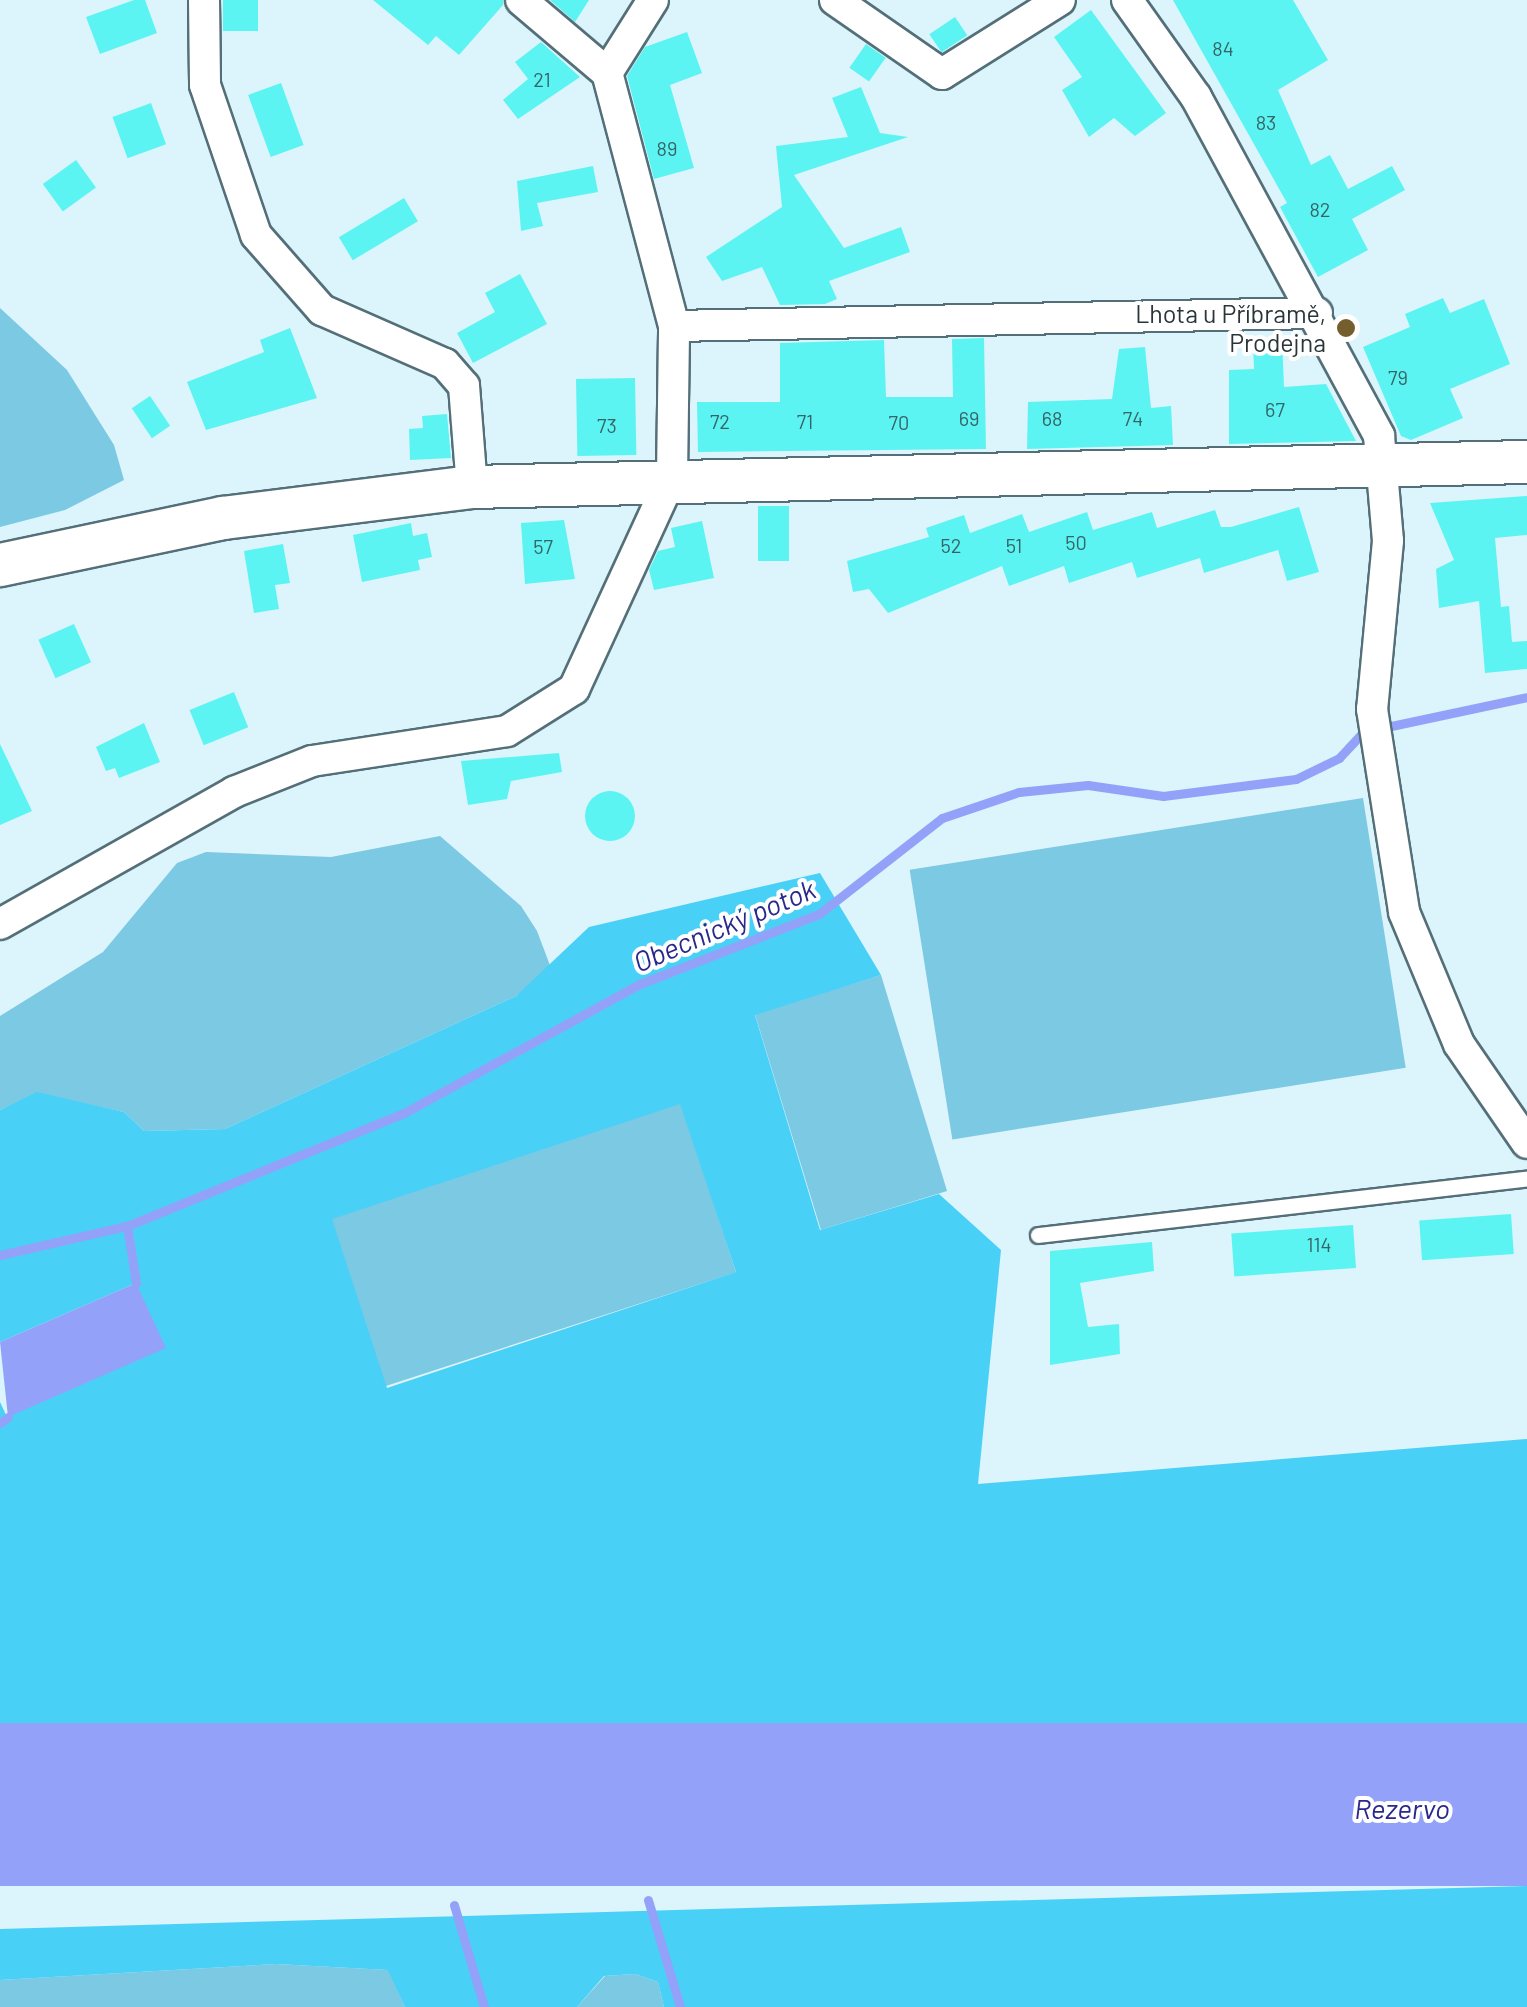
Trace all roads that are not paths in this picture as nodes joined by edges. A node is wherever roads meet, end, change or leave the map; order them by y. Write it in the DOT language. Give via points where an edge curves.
graph roads {
  1 [pos="204,0"];
  2 [pos="520,0"];
  3 [pos="653,0"];
  4 [pos="835,0"];
  5 [pos="1060,0"];
  6 [pos="1127,0"];
  7 [pos="607,73"];
  8 [pos="1318,314"];
  9 [pos="674,326"];
  10 [pos="1527,462"];
  11 [pos="1387,472"];
  12 [pos="672,476"];
  13 [pos="472,487"];
  14 [pos="0,565"];
  15 [pos="0,924"];
  16 [pos="1527,1142"];
  17 [pos="1527,1178"];
  18 [pos="1038,1235"];
  1 -- 13 [label="street" via="205,85 256,235 322,310 445,364 464,386"];
  2 -- 7 [label="street"];
  3 -- 7 [label="street"];
  4 -- 5 [label="street" via="942,74"];
  6 -- 8 [label="street" via="1196,97"];
  7 -- 9 [label="street"];
  8 -- 9 [label="street"];
  8 -- 11 [label="street" via="1379,436"];
  9 -- 12 [label="street"];
  10 -- 11 [label="street"];
  11 -- 12 [label="street"];
  11 -- 16 [label="street" via="1372,708 1404,912 1427,980"];
  12 -- 13 [label="street"];
  12 -- 15 [label="street" via="590,664 530,723 312,762 234,792"];
  13 -- 14 [label="street" via="223,518"];
  17 -- 18 [label="lane"];
}
